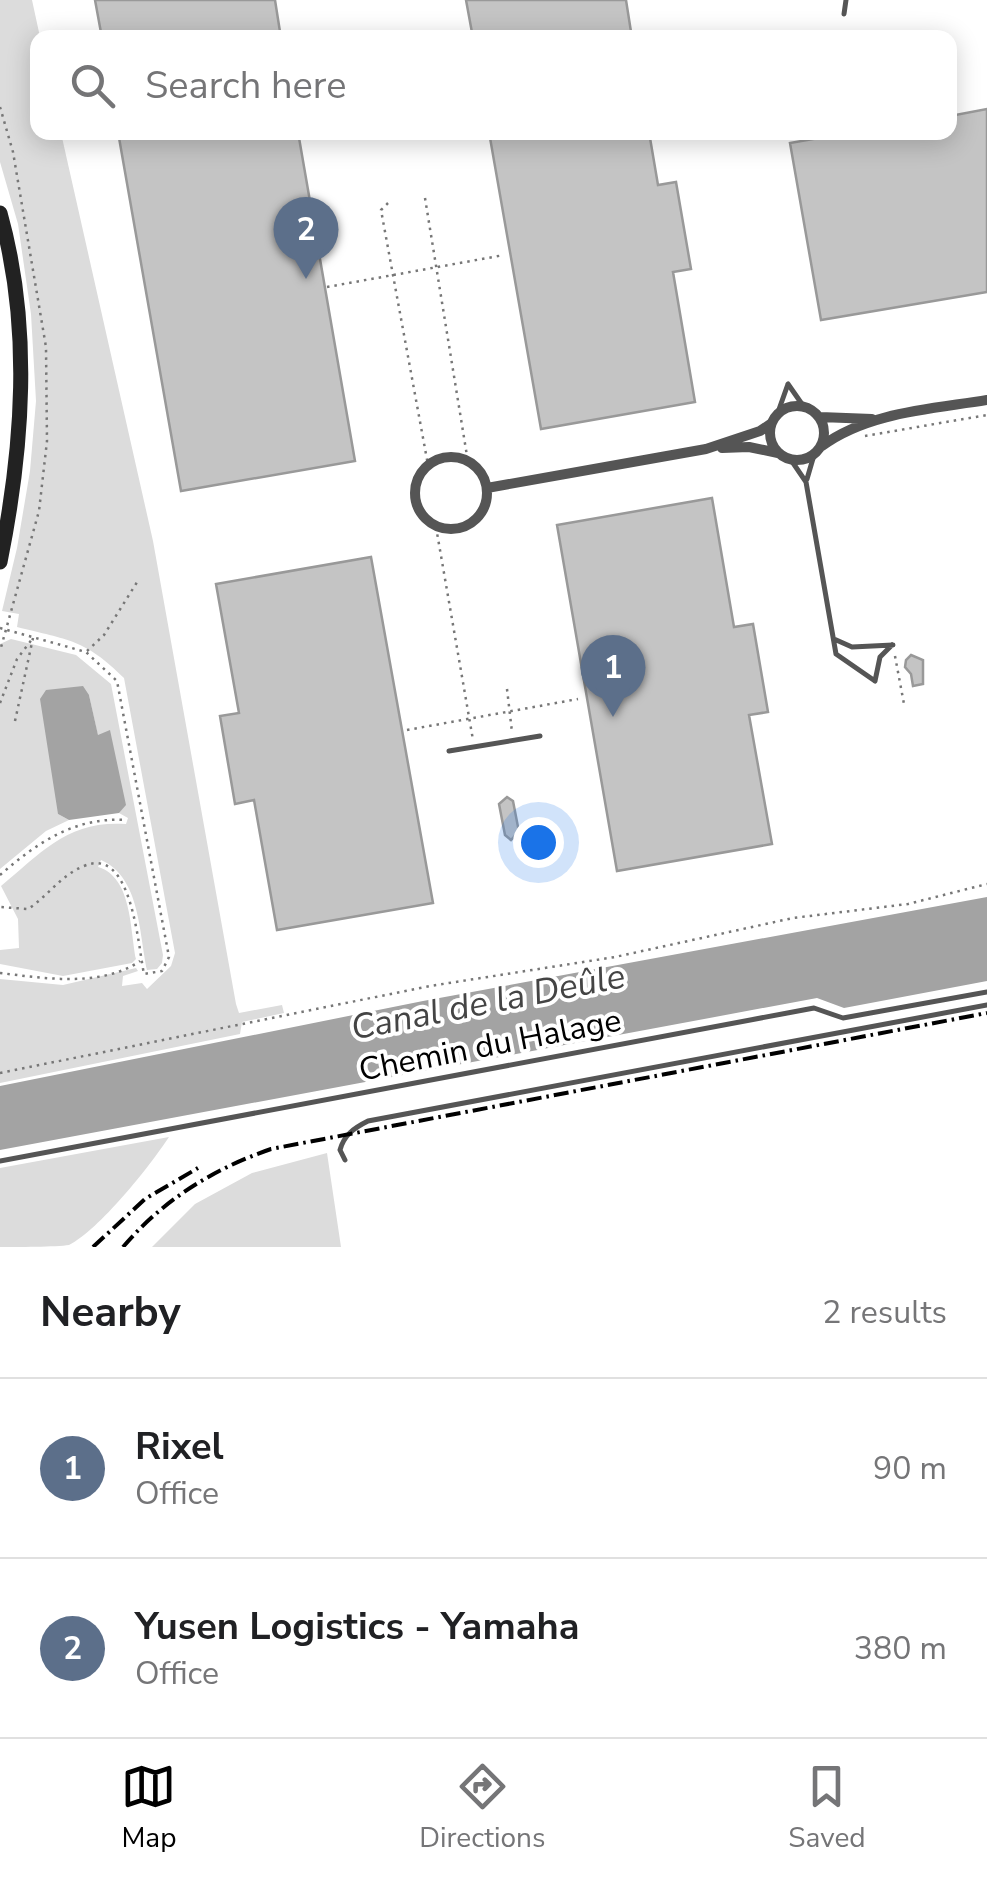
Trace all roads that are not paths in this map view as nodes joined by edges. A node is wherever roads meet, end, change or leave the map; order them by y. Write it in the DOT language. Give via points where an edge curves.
graph roads {
  1 [pos="846,0"];
  2 [pos="844,14"];
  3 [pos="0,213"];
  4 [pos="987,400"];
  5 [pos="804,407"];
  6 [pos="820,417"];
  7 [pos="774,419"];
  8 [pos="878,420"];
  9 [pos="706,449"];
  10 [pos="818,450"];
  11 [pos="778,452"];
  12 [pos="791,460"];
  13 [pos="806,482"];
  14 [pos="487,488"];
  15 [pos="0,562"];
  16 [pos="834,639"];
  17 [pos="540,736"];
  18 [pos="450,751"];
  19 [pos="987,992"];
  20 [pos="987,1005"];
  21 [pos="345,1160"];
  22 [pos="0,1161"];
  1 -- 2 [label="lane"];
  3 -- 15 [label="main road" via="18,321 22,397 16,485"];
  4 -- 8 [label="street"];
  5 -- 6 [label="street"];
  5 -- 7 [label="street" via="792,406"];
  5 -- 7 [label="lane" via="788,384"];
  6 -- 8 [label="street"];
  6 -- 10 [label="street" via="825,433"];
  7 -- 9 [label="street" via="760,431"];
  7 -- 11 [label="street" via="771,440"];
  8 -- 10 [label="street" via="837,434"];
  9 -- 11 [label="street"];
  9 -- 14 [label="street"];
  10 -- 12 [label="street"];
  10 -- 13 [label="lane"];
  11 -- 12 [label="street"];
  12 -- 13 [label="lane"];
  13 -- 16 [label="lane"];
  14 -- 14 [label="street" via="468,462 444,458 418,476 415,501 436,527 449,530 470,524 485,506"];
  16 -- 16 [label="lane" via="836,654 875,681 880,657 892,646 852,647"];
  17 -- 18 [label="lane"];
  19 -- 22 [label="lane, Chemin du Halage" via="843,1018 814,1008"];
  20 -- 21 [label="lane" via="368,1121 342,1142"];
}
